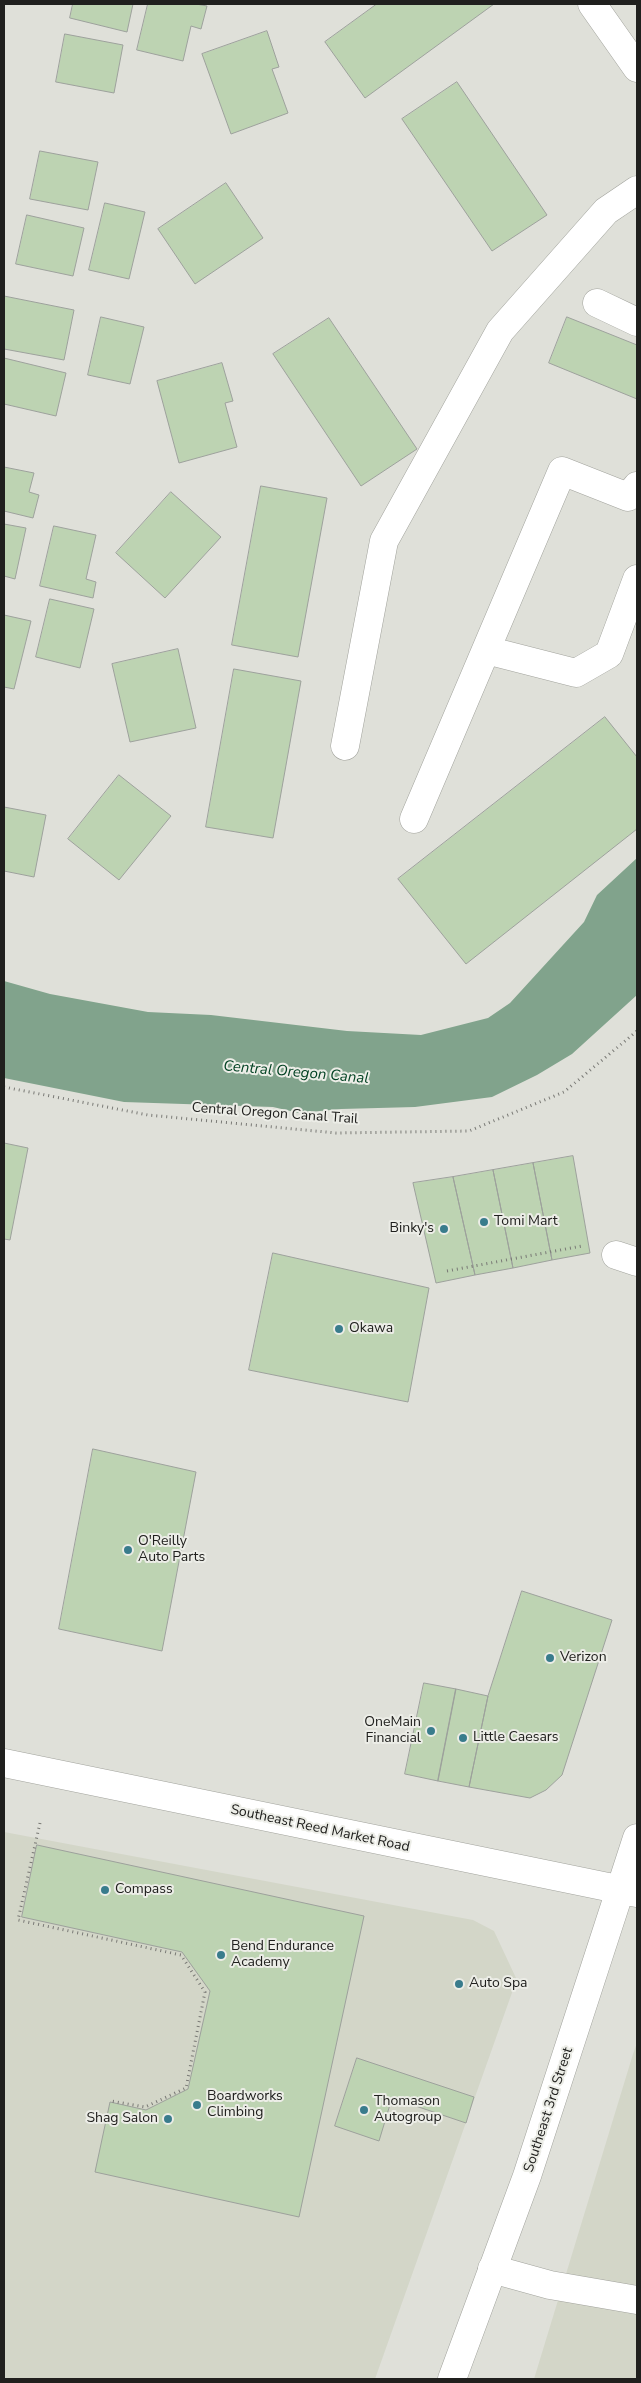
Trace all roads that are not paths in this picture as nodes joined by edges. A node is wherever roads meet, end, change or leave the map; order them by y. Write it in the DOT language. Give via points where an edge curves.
graph roads {
  1 [pos="592,4"];
  2 [pos="637,68"];
  3 [pos="637,190"];
  4 [pos="597,302"];
  5 [pos="637,322"];
  6 [pos="634,495"];
  7 [pos="637,580"];
  8 [pos="486,650"];
  9 [pos="345,746"];
  10 [pos="414,819"];
  11 [pos="4,1766"];
  12 [pos="637,1838"];
  13 [pos="629,1891"];
  14 [pos="492,2270"];
  15 [pos="637,2300"];
  16 [pos="452,2379"];
  1 -- 2 [label="main road"];
  3 -- 9 [label="main road" via="606,211 500,331 384,541"];
  4 -- 5 [label="main road"];
  6 -- 8 [label="main road" via="562,471"];
  7 -- 8 [label="main road" via="609,654 576,673"];
  8 -- 10 [label="main road"];
  11 -- 13 [label="main road, Southeast Reed Market Road"];
  12 -- 13 [label="main road, Southeast 3rd Street"];
  13 -- 14 [label="main road, Southeast 3rd Street"];
  14 -- 15 [label="main road"];
  14 -- 16 [label="main road, Southeast 3rd Street"];
}
